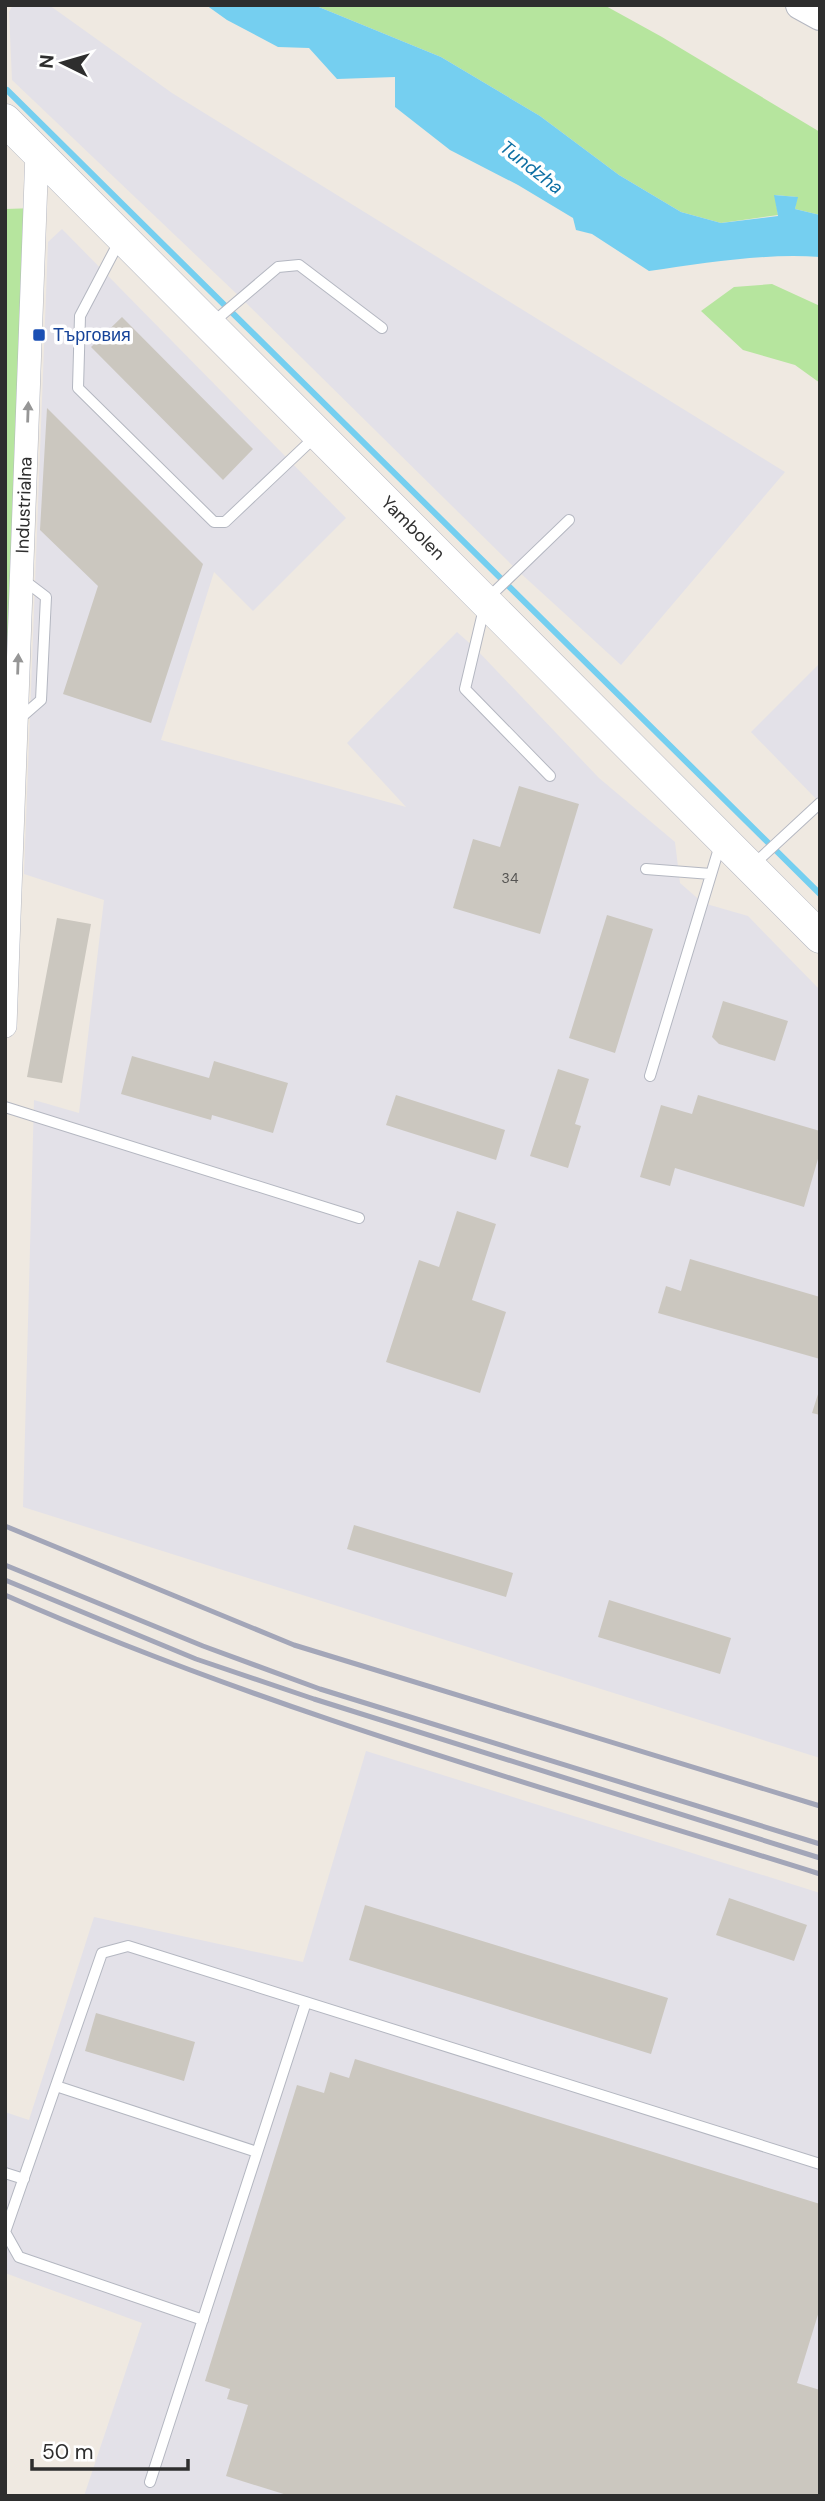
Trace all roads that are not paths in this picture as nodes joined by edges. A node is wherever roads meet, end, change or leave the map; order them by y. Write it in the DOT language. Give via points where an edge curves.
graph roads {
  1 [pos="800,5"];
  2 [pos="820,16"];
  3 [pos="5,120"];
  4 [pos="37,152"];
  5 [pos="121,237"];
  6 [pos="209,326"];
  7 [pos="382,328"];
  8 [pos="318,434"];
  9 [pos="569,520"];
  10 [pos="13,571"];
  11 [pos="486,600"];
  12 [pos="11,726"];
  13 [pos="550,776"];
  14 [pos="820,803"];
  15 [pos="722,838"];
  16 [pos="8,866"];
  17 [pos="751,867"];
  18 [pos="646,869"];
  19 [pos="711,874"];
  20 [pos="820,937"];
  21 [pos="5,1026"];
  22 [pos="650,1076"];
  23 [pos="5,1107"];
  24 [pos="359,1218"];
  25 [pos="306,2002"];
  26 [pos="56,2086"];
  27 [pos="257,2152"];
  28 [pos="820,2164"];
  29 [pos="5,2173"];
  30 [pos="24,2179"];
  31 [pos="203,2320"];
  32 [pos="150,2482"];
  1 -- 2 [label="street"];
  3 -- 4 [label="main road, Yambolen"];
  4 -- 5 [label="main road, Yambolen"];
  10 -- 4 [label="street, Industrialna, one-way"];
  5 -- 6 [label="main road, Yambolen"];
  5 -- 8 [label="lane" via="80,316 78,388 214,522 225,522"];
  6 -- 7 [label="lane" via="278,267 299,265"];
  6 -- 8 [label="main road, Yambolen"];
  8 -- 11 [label="main road, Yambolen"];
  9 -- 11 [label="lane"];
  10 -- 12 [label="street, Industrialna"];
  11 -- 13 [label="lane" via="465,689"];
  11 -- 15 [label="main road, Yambolen"];
  12 -- 16 [label="street, Industrialna"];
  14 -- 17 [label="lane"];
  15 -- 17 [label="main road, Yambolen"];
  15 -- 19 [label="lane"];
  16 -- 21 [label="street, Industrialna"];
  17 -- 20 [label="main road, Yambolen"];
  18 -- 19 [label="lane"];
  19 -- 22 [label="lane"];
  23 -- 24 [label="lane"];
  25 -- 26 [label="lane" via="128,1946 102,1953"];
  25 -- 27 [label="lane"];
  25 -- 28 [label="lane"];
  26 -- 27 [label="lane"];
  26 -- 30 [label="lane"];
  27 -- 31 [label="lane"];
  29 -- 30 [label="lane"];
  30 -- 31 [label="lane" via="5,2232 19,2257"];
  31 -- 32 [label="lane"];
}
